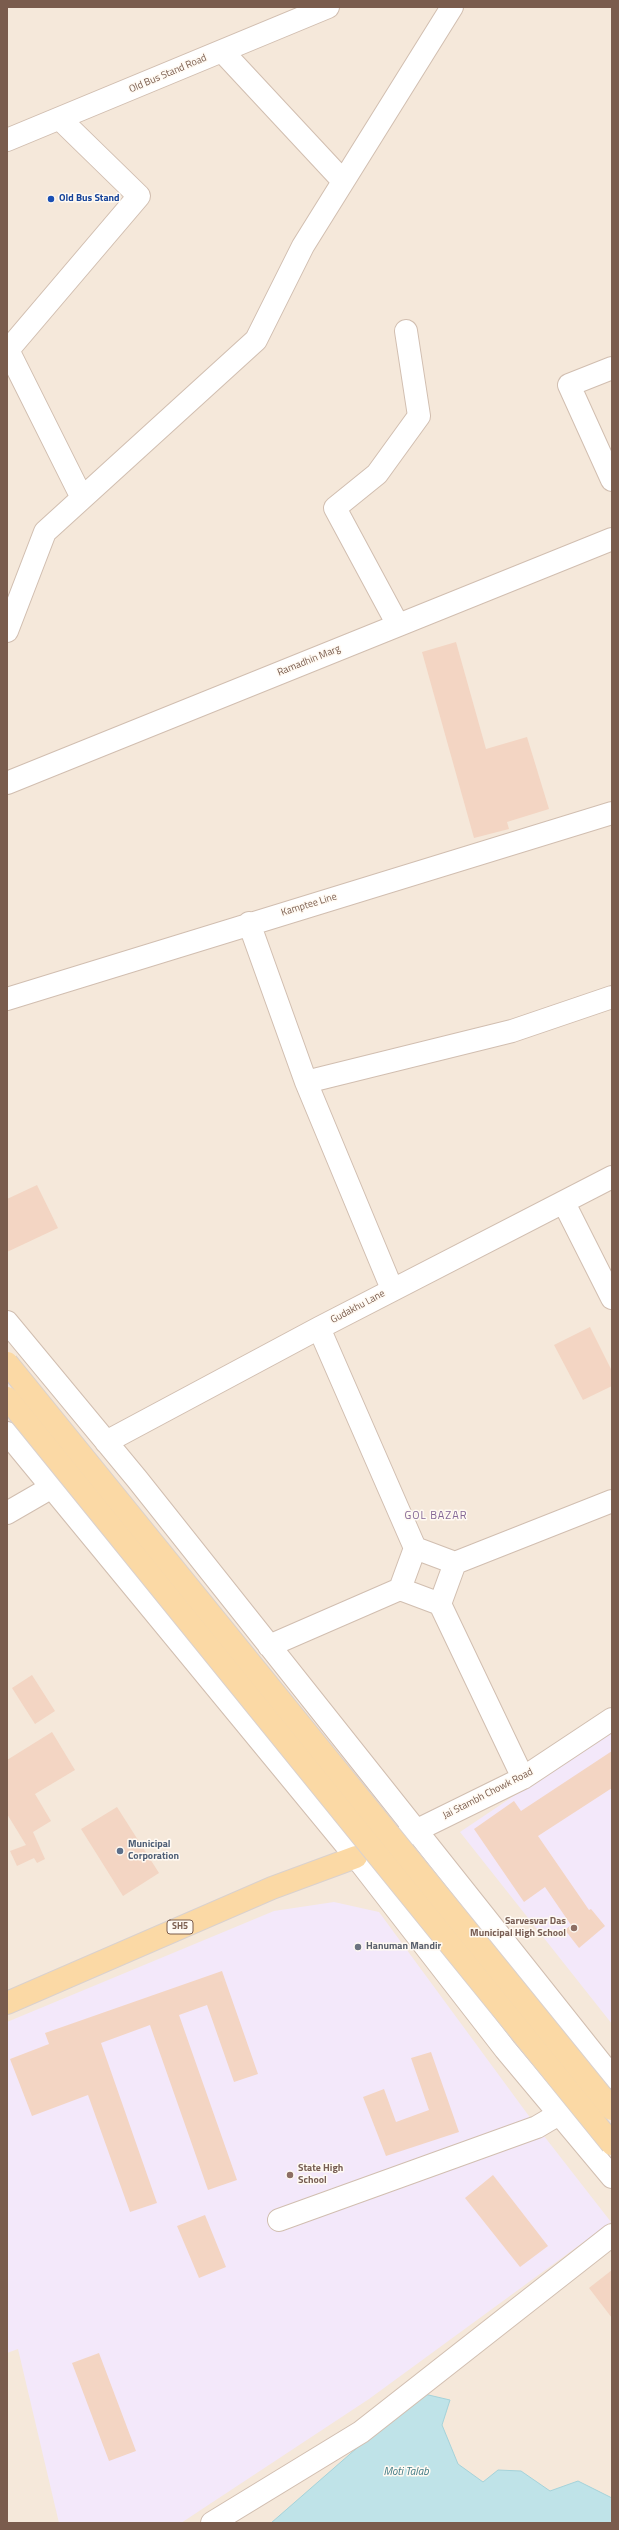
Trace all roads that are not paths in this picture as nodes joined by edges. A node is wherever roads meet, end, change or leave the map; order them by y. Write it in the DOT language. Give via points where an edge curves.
graph roads {
  1 [pos="328,7"];
  2 [pos="452,7"];
  3 [pos="222,51"];
  4 [pos="60,118"];
  5 [pos="7,140"];
  6 [pos="343,181"];
  7 [pos="406,332"];
  8 [pos="612,368"];
  9 [pos="612,480"];
  10 [pos="82,498"];
  11 [pos="612,539"];
  12 [pos="14,596"];
  13 [pos="398,625"];
  14 [pos="7,631"];
  15 [pos="7,783"];
  16 [pos="612,813"];
  17 [pos="249,923"];
  18 [pos="612,997"];
  19 [pos="7,999"];
  20 [pos="306,1082"];
  21 [pos="612,1177"];
  22 [pos="564,1203"];
  23 [pos="392,1289"];
  24 [pos="612,1298"];
  25 [pos="7,1322"];
  26 [pos="319,1328"];
  27 [pos="7,1363"];
  28 [pos="7,1398"];
  29 [pos="7,1433"];
  30 [pos="106,1442"];
  31 [pos="52,1487"];
  32 [pos="612,1501"];
  33 [pos="7,1513"];
  34 [pos="415,1548"];
  35 [pos="455,1563"];
  36 [pos="400,1589"];
  37 [pos="440,1604"];
  38 [pos="269,1646"];
  39 [pos="612,1719"];
  40 [pos="523,1778"];
  41 [pos="415,1831"];
  42 [pos="356,1857"];
  43 [pos="7,2004"];
  44 [pos="612,2077"];
  45 [pos="612,2109"];
  46 [pos="558,2114"];
  47 [pos="612,2144"];
  48 [pos="612,2177"];
  49 [pos="280,2220"];
  50 [pos="612,2235"];
  51 [pos="212,2523"];
  1 -- 3 [label="street, Old Bus Stand Road"];
  2 -- 6 [label="street"];
  3 -- 4 [label="street, Old Bus Stand Road"];
  3 -- 6 [label="street"];
  4 -- 5 [label="street, Old Bus Stand Road"];
  4 -- 10 [label="street" via="139,196 8,350"];
  6 -- 10 [label="street" via="303,246 256,340"];
  7 -- 13 [label="street" via="419,416 377,474 334,508"];
  8 -- 9 [label="street" via="569,385"];
  10 -- 12 [label="street" via="45,532"];
  11 -- 13 [label="street, Ramadhin Marg"];
  12 -- 14 [label="street"];
  13 -- 15 [label="street, Ramadhin Marg"];
  16 -- 17 [label="street, Kamptee Line"];
  17 -- 19 [label="street, Kamptee Line"];
  17 -- 20 [label="street"];
  18 -- 20 [label="street" via="512,1031"];
  20 -- 23 [label="street"];
  21 -- 22 [label="street, Gudakhu Lane"];
  22 -- 23 [label="street, Gudakhu Lane"];
  22 -- 24 [label="street"];
  23 -- 26 [label="street, Gudakhu Lane"];
  25 -- 30 [label="street"];
  26 -- 30 [label="street, Gudakhu Lane"];
  26 -- 34 [label="street"];
  27 -- 45 [label="main road, bridge"];
  28 -- 47 [label="main road, bridge"];
  29 -- 31 [label="street"];
  30 -- 38 [label="street"];
  31 -- 33 [label="street"];
  31 -- 42 [label="street"];
  32 -- 35 [label="street"];
  34 -- 35 [label="street"];
  34 -- 36 [label="street"];
  35 -- 37 [label="street"];
  36 -- 37 [label="street"];
  36 -- 38 [label="street"];
  37 -- 40 [label="street"];
  38 -- 41 [label="street"];
  39 -- 40 [label="street, Jai Stambh Chowk Road"];
  40 -- 41 [label="street, Jai Stambh Chowk Road"];
  41 -- 42 [label="street, Jai Stambh Chowk Road"];
  41 -- 44 [label="street"];
  42 -- 43 [label="main road, SH5" via="272,1888"];
  42 -- 46 [label="street"];
  46 -- 48 [label="street"];
  46 -- 49 [label="street" via="536,2127"];
  50 -- 51 [label="street" via="361,2432"];
}
